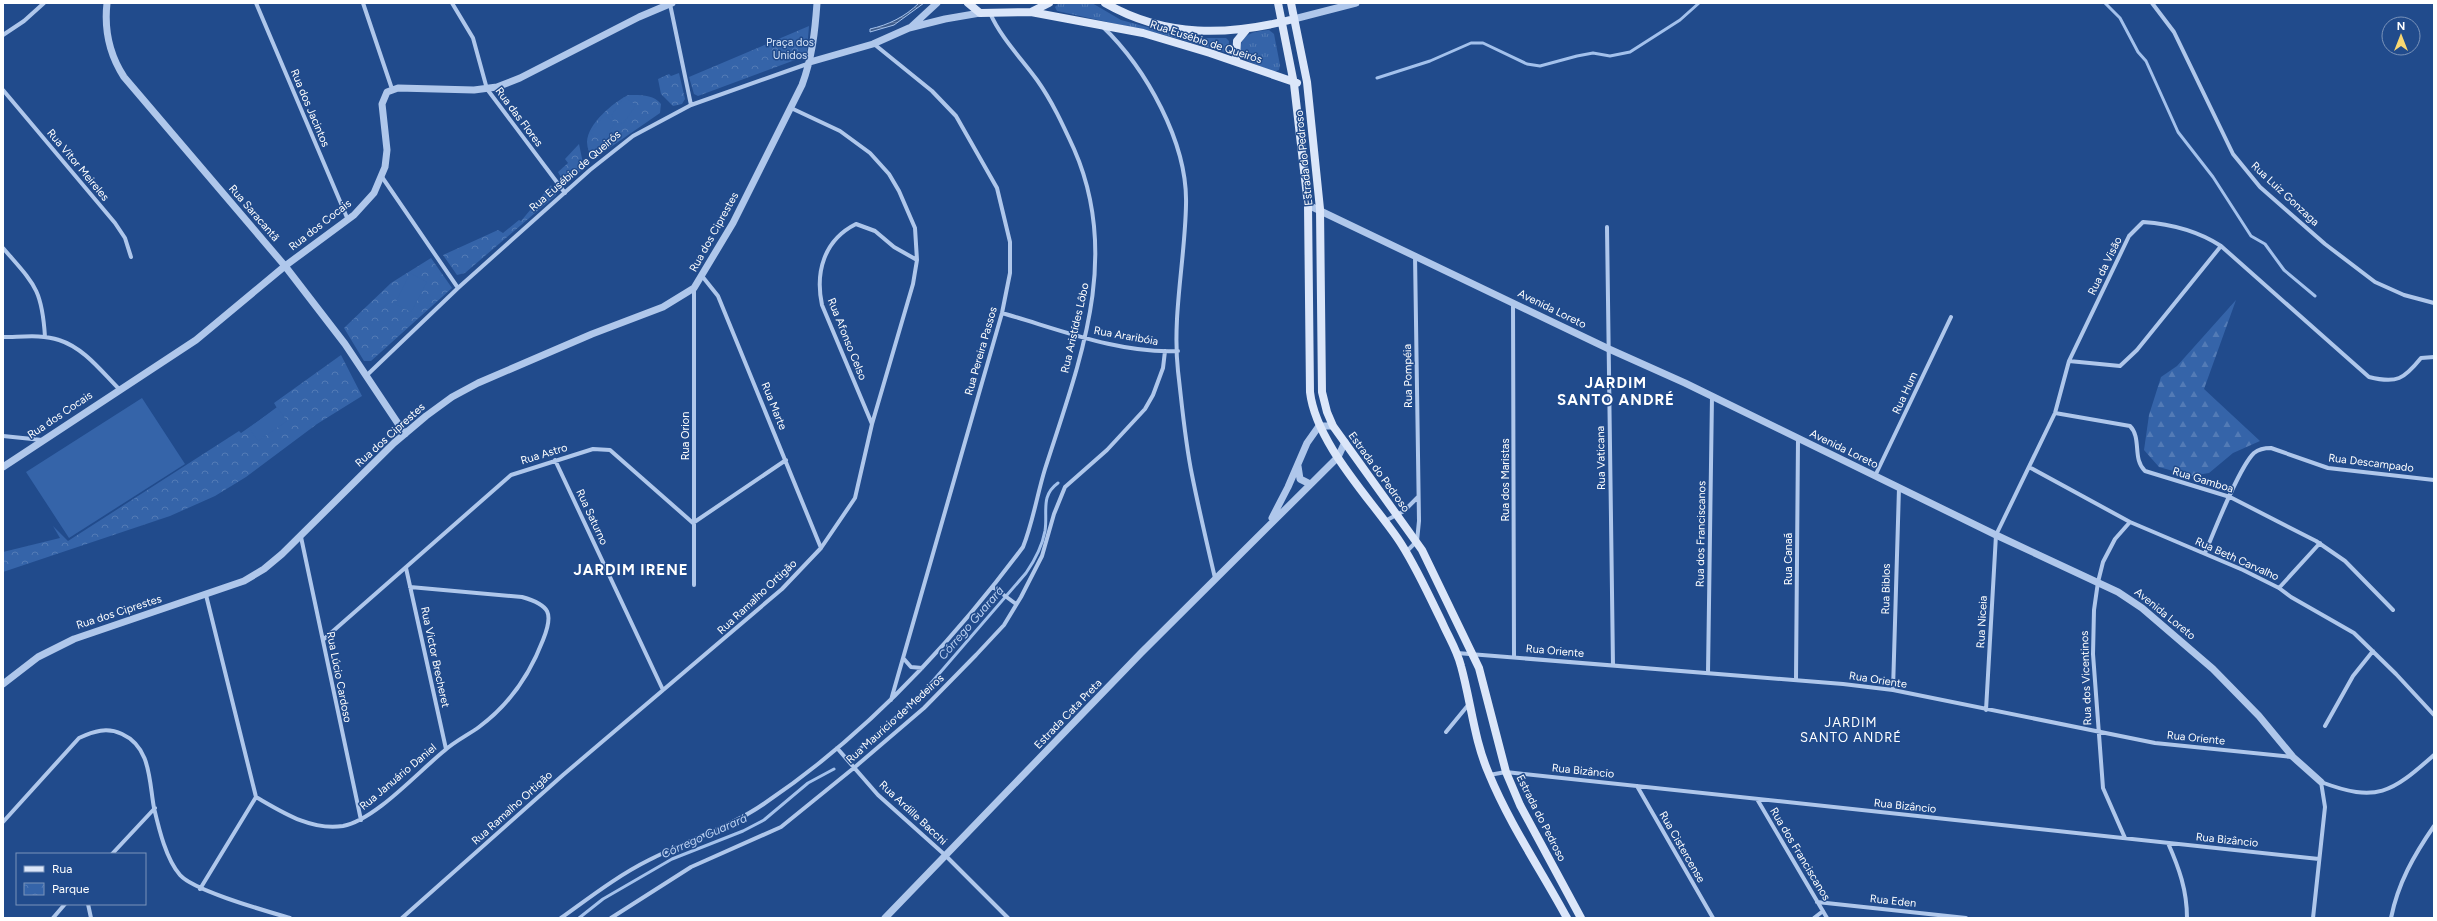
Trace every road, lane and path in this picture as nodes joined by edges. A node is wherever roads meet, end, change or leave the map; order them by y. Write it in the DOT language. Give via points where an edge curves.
graph roads {
  1 [pos="44,3"];
  2 [pos="107,3"];
  3 [pos="256,3"];
  4 [pos="363,3"];
  5 [pos="452,3"];
  6 [pos="671,3"];
  7 [pos="817,3"];
  8 [pos="937,3"];
  9 [pos="968,3"];
  10 [pos="1049,3"];
  11 [pos="1105,3"];
  12 [pos="1278,3"];
  13 [pos="1291,3"];
  14 [pos="1356,3"];
  15 [pos="2152,3"];
  16 [pos="662,5"];
  17 [pos="1031,12"];
  18 [pos="980,13"];
  19 [pos="990,13"];
  20 [pos="1294,19"];
  21 [pos="1281,22"];
  22 [pos="1099,23"];
  23 [pos="909,28"];
  24 [pos="1246,30"];
  25 [pos="3,35"];
  26 [pos="873,44"];
  27 [pos="1236,61"];
  28 [pos="810,62"];
  29 [pos="1306,82"];
  30 [pos="1294,84"];
  31 [pos="392,89"];
  32 [pos="487,89"];
  33 [pos="3,90"];
  34 [pos="691,105"];
  35 [pos="791,108"];
  36 [pos="382,177"];
  37 [pos="565,193"];
  38 [pos="1308,205"];
  39 [pos="1320,210"];
  40 [pos="348,220"];
  41 [pos="1607,227"];
  42 [pos="2221,246"];
  43 [pos="3,248"];
  44 [pos="1415,255"];
  45 [pos="131,257"];
  46 [pos="917,260"];
  47 [pos="285,266"];
  48 [pos="702,276"];
  49 [pos="458,288"];
  50 [pos="694,288"];
  51 [pos="1513,302"];
  52 [pos="2434,302"];
  53 [pos="1002,313"];
  54 [pos="1951,317"];
  55 [pos="3,337"];
  56 [pos="45,337"];
  57 [pos="1084,337"];
  58 [pos="1609,349"];
  59 [pos="1178,350"];
  60 [pos="1165,351"];
  61 [pos="2434,357"];
  62 [pos="2069,362"];
  63 [pos="366,376"];
  64 [pos="119,389"];
  65 [pos="1712,396"];
  66 [pos="2055,413"];
  67 [pos="872,424"];
  68 [pos="1319,426"];
  69 [pos="1333,426"];
  70 [pos="405,434"];
  71 [pos="3,436"];
  72 [pos="1798,438"];
  73 [pos="43,440"];
  74 [pos="1345,442"];
  75 [pos="1338,457"];
  76 [pos="555,460"];
  77 [pos="786,460"];
  78 [pos="1297,464"];
  79 [pos="3,467"];
  80 [pos="2029,467"];
  81 [pos="1875,476"];
  82 [pos="2434,480"];
  83 [pos="1310,484"];
  84 [pos="1899,488"];
  85 [pos="1419,496"];
  86 [pos="2230,496"];
  87 [pos="1397,515"];
  88 [pos="1385,521"];
  89 [pos="2130,522"];
  90 [pos="693,523"];
  91 [pos="1268,525"];
  92 [pos="1996,536"];
  93 [pos="301,537"];
  94 [pos="1417,541"];
  95 [pos="2320,543"];
  96 [pos="821,548"];
  97 [pos="1406,552"];
  98 [pos="2205,554"];
  99 [pos="406,568"];
  100 [pos="1215,578"];
  101 [pos="2098,582"];
  102 [pos="694,585"];
  103 [pos="410,587"];
  104 [pos="993,587"];
  105 [pos="2279,588"];
  106 [pos="206,595"];
  107 [pos="1016,604"];
  108 [pos="2393,610"];
  109 [pos="324,639"];
  110 [pos="2373,651"];
  111 [pos="1456,652"];
  112 [pos="1473,654"];
  113 [pos="1514,657"];
  114 [pos="904,658"];
  115 [pos="1613,665"];
  116 [pos="922,668"];
  117 [pos="1708,673"];
  118 [pos="1796,680"];
  119 [pos="3,684"];
  120 [pos="663,690"];
  121 [pos="1893,690"];
  122 [pos="890,702"];
  123 [pos="1469,704"];
  124 [pos="1986,710"];
  125 [pos="2434,715"];
  126 [pos="2326,726"];
  127 [pos="1446,732"];
  128 [pos="2097,732"];
  129 [pos="838,748"];
  130 [pos="446,749"];
  131 [pos="2434,754"];
  132 [pos="2293,757"];
  133 [pos="855,767"];
  134 [pos="1506,772"];
  135 [pos="1489,775"];
  136 [pos="2321,782"];
  137 [pos="1636,786"];
  138 [pos="256,797"];
  139 [pos="1757,799"];
  140 [pos="154,808"];
  141 [pos="360,820"];
  142 [pos="3,822"];
  143 [pos="2434,826"];
  144 [pos="2124,838"];
  145 [pos="2168,843"];
  146 [pos="113,853"];
  147 [pos="945,855"];
  148 [pos="2320,859"];
  149 [pos="200,889"];
  150 [pos="1817,902"];
  151 [pos="64,905"];
  152 [pos="88,905"];
  153 [pos="1823,911"];
  154 [pos="53,918"];
  155 [pos="91,918"];
  156 [pos="290,918"];
  157 [pos="402,918"];
  158 [pos="561,918"];
  159 [pos="611,918"];
  160 [pos="885,918"];
  161 [pos="1008,918"];
  162 [pos="1567,918"];
  163 [pos="1581,918"];
  164 [pos="1713,918"];
  165 [pos="1814,918"];
  166 [pos="1827,918"];
  167 [pos="1966,918"];
  168 [pos="2186,918"];
  169 [pos="2313,918"];
  170 [pos="2391,918"];
  1 -- 25 [label="street"];
  2 -- 47 [label="street, Rua Saracantã" via="106,29 109,46 114,62 124,77"];
  3 -- 40 [label="street, Rua dos Jacintos"];
  4 -- 31 [label="street"];
  5 -- 32 [label="street, Rua das Flores" via="473,38"];
  6 -- 16 [label="street"];
  6 -- 34 [label="street"];
  7 -- 28 [label="street, Rua dos Ciprestes"];
  8 -- 23 [label="street, Rua Eusébio de Queirós"];
  9 -- 18 [label="main road"];
  10 -- 17 [label="main road"];
  11 -- 24 [label="main road, Rua Eusébio de Queirós" via="1138,18 1178,29 1201,32"];
  12 -- 21 [label="main road, Estrada do Pedroso"];
  13 -- 20 [label="main road, Estrada do Pedroso"];
  14 -- 20 [label="street"];
  15 -- 52 [label="street, Rua Luiz Gonzaga" via="2174,32 2233,154 2255,181 2325,244 2375,282 2404,295"];
  16 -- 32 [label="street" via="520,78"];
  17 -- 19 [label="main road, Rua Eusébio de Queirós"];
  17 -- 22 [label="main road, Rua Eusébio de Queirós"];
  18 -- 19 [label="main road, Rua Eusébio de Queirós"];
  18 -- 23 [label="street, Rua Eusébio de Queirós"];
  19 -- 57 [label="street, Rua Aristídes Lôbo" via="997,28 1037,80 1057,112 1075,150 1086,182 1094,222 1097,271"];
  20 -- 21 [label="main road, Rua Eusébio de Queirós"];
  20 -- 29 [label="main road, Estrada do Pedroso"];
  21 -- 24 [label="main road, Rua Eusébio de Queirós"];
  21 -- 30 [label="main road, Estrada do Pedroso"];
  22 -- 27 [label="main road, Rua Eusébio de Queirós" via="1174,40"];
  22 -- 59 [label="street" via="1120,44 1152,91 1166,121 1184,176 1186,205"];
  23 -- 26 [label="street, Rua Eusébio de Queirós"];
  24 -- 27 [label="main road" via="1236,45"];
  26 -- 28 [label="street, Rua Eusébio de Queirós"];
  26 -- 53 [label="street, Rua Pereira Passos" via="932,91 956,116 996,184 1006,216 1010,242 1010,273"];
  27 -- 30 [label="main road, Rua Eusébio de Queirós"];
  28 -- 34 [label="street, Rua Eusébio de Queirós"];
  28 -- 35 [label="street, Rua dos Ciprestes"];
  29 -- 30 [label="main road"];
  29 -- 39 [label="main road, Estrada do Pedroso"];
  30 -- 38 [label="main road, Estrada do Pedroso"];
  31 -- 32 [label="street"];
  31 -- 36 [label="street, Rua dos Cocais" via="384,97 382,104 387,150"];
  32 -- 37 [label="street, Rua das Flores"];
  33 -- 45 [label="street, Rua Vitor Meireles" via="116,222"];
  34 -- 37 [label="street, Rua Eusébio de Queirós" via="633,136"];
  35 -- 46 [label="street, Rua Ramalho Ortigão" via="851,138 870,153 889,174 912,216"];
  35 -- 48 [label="street, Rua dos Ciprestes" via="733,223"];
  36 -- 40 [label="street, Rua dos Cocais" via="374,193"];
  36 -- 49 [label="street"];
  37 -- 49 [label="street, Rua Eusébio de Queirós"];
  38 -- 39 [label="street, Avenida Loreto"];
  38 -- 68 [label="main road, Estrada do Pedroso" via="1310,392"];
  39 -- 44 [label="street, Avenida Loreto"];
  39 -- 69 [label="main road, Estrada do Pedroso" via="1322,392"];
  40 -- 47 [label="street, Rua dos Cocais"];
  41 -- 58 [label="street, Rua Vaticana"];
  42 -- 61 [label="street, Rua da Visão" via="2369,377 2395,380 2406,376 2421,358"];
  42 -- 62 [label="street" via="2137,350 2120,366"];
  42 -- 62 [label="street, Rua da Visão" via="2208,238 2166,224 2143,222 2129,236"];
  43 -- 56 [label="street" via="40,296"];
  44 -- 51 [label="street, Avenida Loreto"];
  44 -- 85 [label="street, Rua Pompéia"];
  46 -- 67 [label="street, Rua Ramalho Ortigão" via="913,284"];
  46 -- 67 [label="street, Rua Afonso Celso" via="894,247 875,231 856,224 838,237 820,271 818,288 822,305"];
  47 -- 63 [label="street, Rua Saracantã" via="345,344"];
  47 -- 64 [label="street, Rua dos Cocais" via="201,336"];
  48 -- 50 [label="street, Rua dos Ciprestes"];
  48 -- 77 [label="street, Rua Marte" via="718,296"];
  49 -- 63 [label="street, Rua Eusébio de Queirós"];
  50 -- 70 [label="street, Rua dos Ciprestes" via="663,307 592,334 478,383 452,397"];
  50 -- 90 [label="street, Rua Orion"];
  51 -- 58 [label="street, Avenida Loreto"];
  51 -- 113 [label="street, Rua dos Maristas"];
  53 -- 57 [label="street, Rua Araribóia"];
  53 -- 114 [label="street, Rua Pereira Passos"];
  54 -- 81 [label="street, Rua Hum"];
  55 -- 56 [label="street"];
  56 -- 64 [label="street" via="76,348"];
  57 -- 60 [label="street, Rua Araribóia" via="1150,352"];
  57 -- 104 [label="street, Rua Aristídes Lôbo" via="1029,531 1023,547"];
  58 -- 65 [label="street, Avenida Loreto"];
  58 -- 115 [label="street, Rua Vaticana"];
  59 -- 60 [label="street, Rua Araribóia"];
  59 -- 100 [label="street" via="1180,399 1191,474"];
  60 -- 107 [label="street, Rua Mauricio de Medeiros" via="1163,368 1153,396 1145,408 1106,450 1065,487 1042,556"];
  62 -- 66 [label="street, Rua da Visão"];
  63 -- 70 [label="street, Rua Saracantã"];
  64 -- 73 [label="street, Rua dos Cocais"];
  65 -- 72 [label="street, Avenida Loreto"];
  65 -- 117 [label="street, Rua dos Franciscanos"];
  66 -- 80 [label="street, Rua da Visão"];
  66 -- 86 [label="street, Rua Gamboa" via="2130,426 2134,433 2138,462 2145,471"];
  67 -- 96 [label="street, Rua Ramalho Ortigão" via="855,498"];
  68 -- 69 [label="street"];
  68 -- 75 [label="main road, Estrada do Pedroso"];
  68 -- 78 [label="street, Estrada Cata Preta" via="1312,433"];
  69 -- 74 [label="main road, Estrada do Pedroso"];
  70 -- 93 [label="street, Rua dos Ciprestes"];
  71 -- 73 [label="street"];
  72 -- 81 [label="street, Avenida Loreto"];
  72 -- 118 [label="street, Rua Canaã"];
  73 -- 79 [label="street, Rua dos Cocais"];
  74 -- 75 [label="street, Estrada Cata Preta"];
  74 -- 87 [label="main road, Estrada do Pedroso"];
  75 -- 83 [label="street, Estrada Cata Preta"];
  75 -- 88 [label="main road, Estrada do Pedroso"];
  76 -- 90 [label="street, Rua Astro" via="593,449 610,450"];
  76 -- 99 [label="street, Rua Astro" via="511,475"];
  76 -- 120 [label="street, Rua Saturno"];
  77 -- 90 [label="street"];
  77 -- 96 [label="street, Rua Marte"];
  78 -- 83 [label="street" via="1300,479"];
  78 -- 91 [label="street, Estrada Cata Preta"];
  80 -- 89 [label="street, Rua Beth Carvalho"];
  80 -- 92 [label="street, Rua da Visão"];
  81 -- 84 [label="street, Avenida Loreto"];
  82 -- 86 [label="street, Rua Descampado" via="2328,468 2272,448 2264,448 2250,457"];
  83 -- 91 [label="street, Estrada Cata Preta"];
  84 -- 92 [label="street, Avenida Loreto"];
  84 -- 121 [label="street, Rua Biblos"];
  85 -- 87 [label="street" via="1414,503"];
  85 -- 94 [label="street, Rua Pompéia"];
  86 -- 95 [label="street, Rua Gamboa"];
  86 -- 98 [label="street, Rua Descampado"];
  87 -- 88 [label="street"];
  87 -- 94 [label="main road, Estrada do Pedroso"];
  88 -- 97 [label="main road, Estrada do Pedroso"];
  89 -- 98 [label="street, Rua Beth Carvalho"];
  89 -- 101 [label="street, Rua dos Vicentinos" via="2108,550"];
  90 -- 102 [label="street, Rua Orion"];
  91 -- 100 [label="street, Estrada Cata Preta"];
  92 -- 101 [label="street, Avenida Loreto"];
  92 -- 124 [label="street, Rua Niceia"];
  93 -- 106 [label="street, Rua dos Ciprestes" via="264,569 244,581"];
  93 -- 109 [label="street, Rua Lúcio Cardoso"];
  94 -- 97 [label="street"];
  94 -- 112 [label="main road, Estrada do Pedroso"];
  95 -- 105 [label="street"];
  95 -- 108 [label="street, Rua Gamboa" via="2345,561"];
  96 -- 120 [label="street, Rua Ramalho Ortigão" via="782,589"];
  97 -- 111 [label="main road, Estrada do Pedroso"];
  98 -- 105 [label="street, Rua Beth Carvalho"];
  99 -- 103 [label="street, Rua Victor Brecheret"];
  99 -- 109 [label="street, Rua Astro"];
  100 -- 147 [label="street, Estrada Cata Preta"];
  101 -- 128 [label="street, Rua dos Vicentinos" via="2093,654"];
  101 -- 132 [label="street, Avenida Loreto" via="2142,608 2207,664 2259,716"];
  103 -- 130 [label="street, Rua Victor Brecheret"];
  103 -- 130 [label="street, Rua Januário Daniel" via="522,597 539,602 549,615 550,624 532,667 510,698 481,726"];
  104 -- 107 [label="street"];
  104 -- 116 [label="street, Rua Aristídes Lôbo" via="946,645"];
  105 -- 110 [label="street, Rua Beth Carvalho" via="2354,633"];
  106 -- 119 [label="street, Rua dos Ciprestes" via="74,639 38,657"];
  106 -- 138 [label="street"];
  107 -- 133 [label="street, Rua Mauricio de Medeiros" via="1004,624 924,708"];
  109 -- 141 [label="street, Rua Lúcio Cardoso"];
  110 -- 125 [label="street, Rua Beth Carvalho"];
  110 -- 126 [label="street" via="2353,676"];
  111 -- 112 [label="street, Rua Oriente"];
  111 -- 123 [label="main road, Estrada do Pedroso"];
  112 -- 113 [label="street, Rua Oriente"];
  112 -- 134 [label="main road, Estrada do Pedroso" via="1479,668"];
  113 -- 115 [label="street, Rua Oriente"];
  114 -- 116 [label="street" via="911,667"];
  114 -- 122 [label="street, Rua Pereira Passos"];
  115 -- 117 [label="street, Rua Oriente"];
  116 -- 122 [label="street, Rua Aristídes Lôbo"];
  117 -- 118 [label="street, Rua Oriente"];
  118 -- 121 [label="street, Rua Oriente"];
  120 -- 157 [label="street, Rua Ramalho Ortigão"];
  121 -- 124 [label="street, Rua Oriente"];
  122 -- 129 [label="street, Rua Aristídes Lôbo"];
  123 -- 127 [label="street"];
  123 -- 135 [label="main road, Estrada do Pedroso" via="1481,754"];
  124 -- 128 [label="street, Rua Oriente"];
  128 -- 132 [label="street, Rua Oriente" via="2155,743"];
  128 -- 144 [label="street, Rua dos Vicentinos" via="2103,788"];
  129 -- 133 [label="street, Rua Ardille Bacchi"];
  129 -- 158 [label="street, Rua Aristídes Lôbo" via="765,804 623,874"];
  130 -- 141 [label="street, Rua Januário Daniel"];
  131 -- 136 [label="street" via="2396,786 2376,794 2344,791"];
  132 -- 136 [label="street, Avenida Loreto"];
  133 -- 147 [label="street, Rua Ardille Bacchi" via="878,795"];
  133 -- 159 [label="street, Rua Mauricio de Medeiros" via="781,827 691,867"];
  134 -- 135 [label="street, Rua Bizâncio"];
  134 -- 137 [label="street, Rua Bizâncio"];
  134 -- 163 [label="main road, Estrada do Pedroso" via="1533,831"];
  135 -- 162 [label="main road, Estrada do Pedroso"];
  136 -- 148 [label="street" via="2325,807"];
  137 -- 139 [label="street, Rua Bizâncio"];
  137 -- 164 [label="street, Rua Cistercense"];
  138 -- 141 [label="street, Rua Januário Daniel" via="287,815 316,825 344,826"];
  138 -- 149 [label="street"];
  139 -- 144 [label="street, Rua Bizâncio"];
  139 -- 150 [label="street, Rua dos Franciscanos"];
  140 -- 142 [label="street" via="149,770 141,749 133,740 108,729 94,731 79,738"];
  140 -- 146 [label="street"];
  140 -- 149 [label="street" via="174,867 181,876"];
  143 -- 170 [label="street" via="2411,860 2399,886"];
  144 -- 145 [label="street, Rua Bizâncio"];
  145 -- 148 [label="street, Rua Bizâncio"];
  145 -- 168 [label="street" via="2185,890"];
  147 -- 160 [label="street, Estrada Cata Preta"];
  147 -- 161 [label="street, Rua Ardille Bacchi"];
  148 -- 169 [label="street"];
  149 -- 156 [label="street"];
  150 -- 153 [label="street, Rua dos Franciscanos"];
  150 -- 167 [label="street, Rua Eden"];
  151 -- 154 [label="street"];
  152 -- 155 [label="street"];
  153 -- 165 [label="street"];
  153 -- 166 [label="street, Rua dos Franciscanos"];
}
